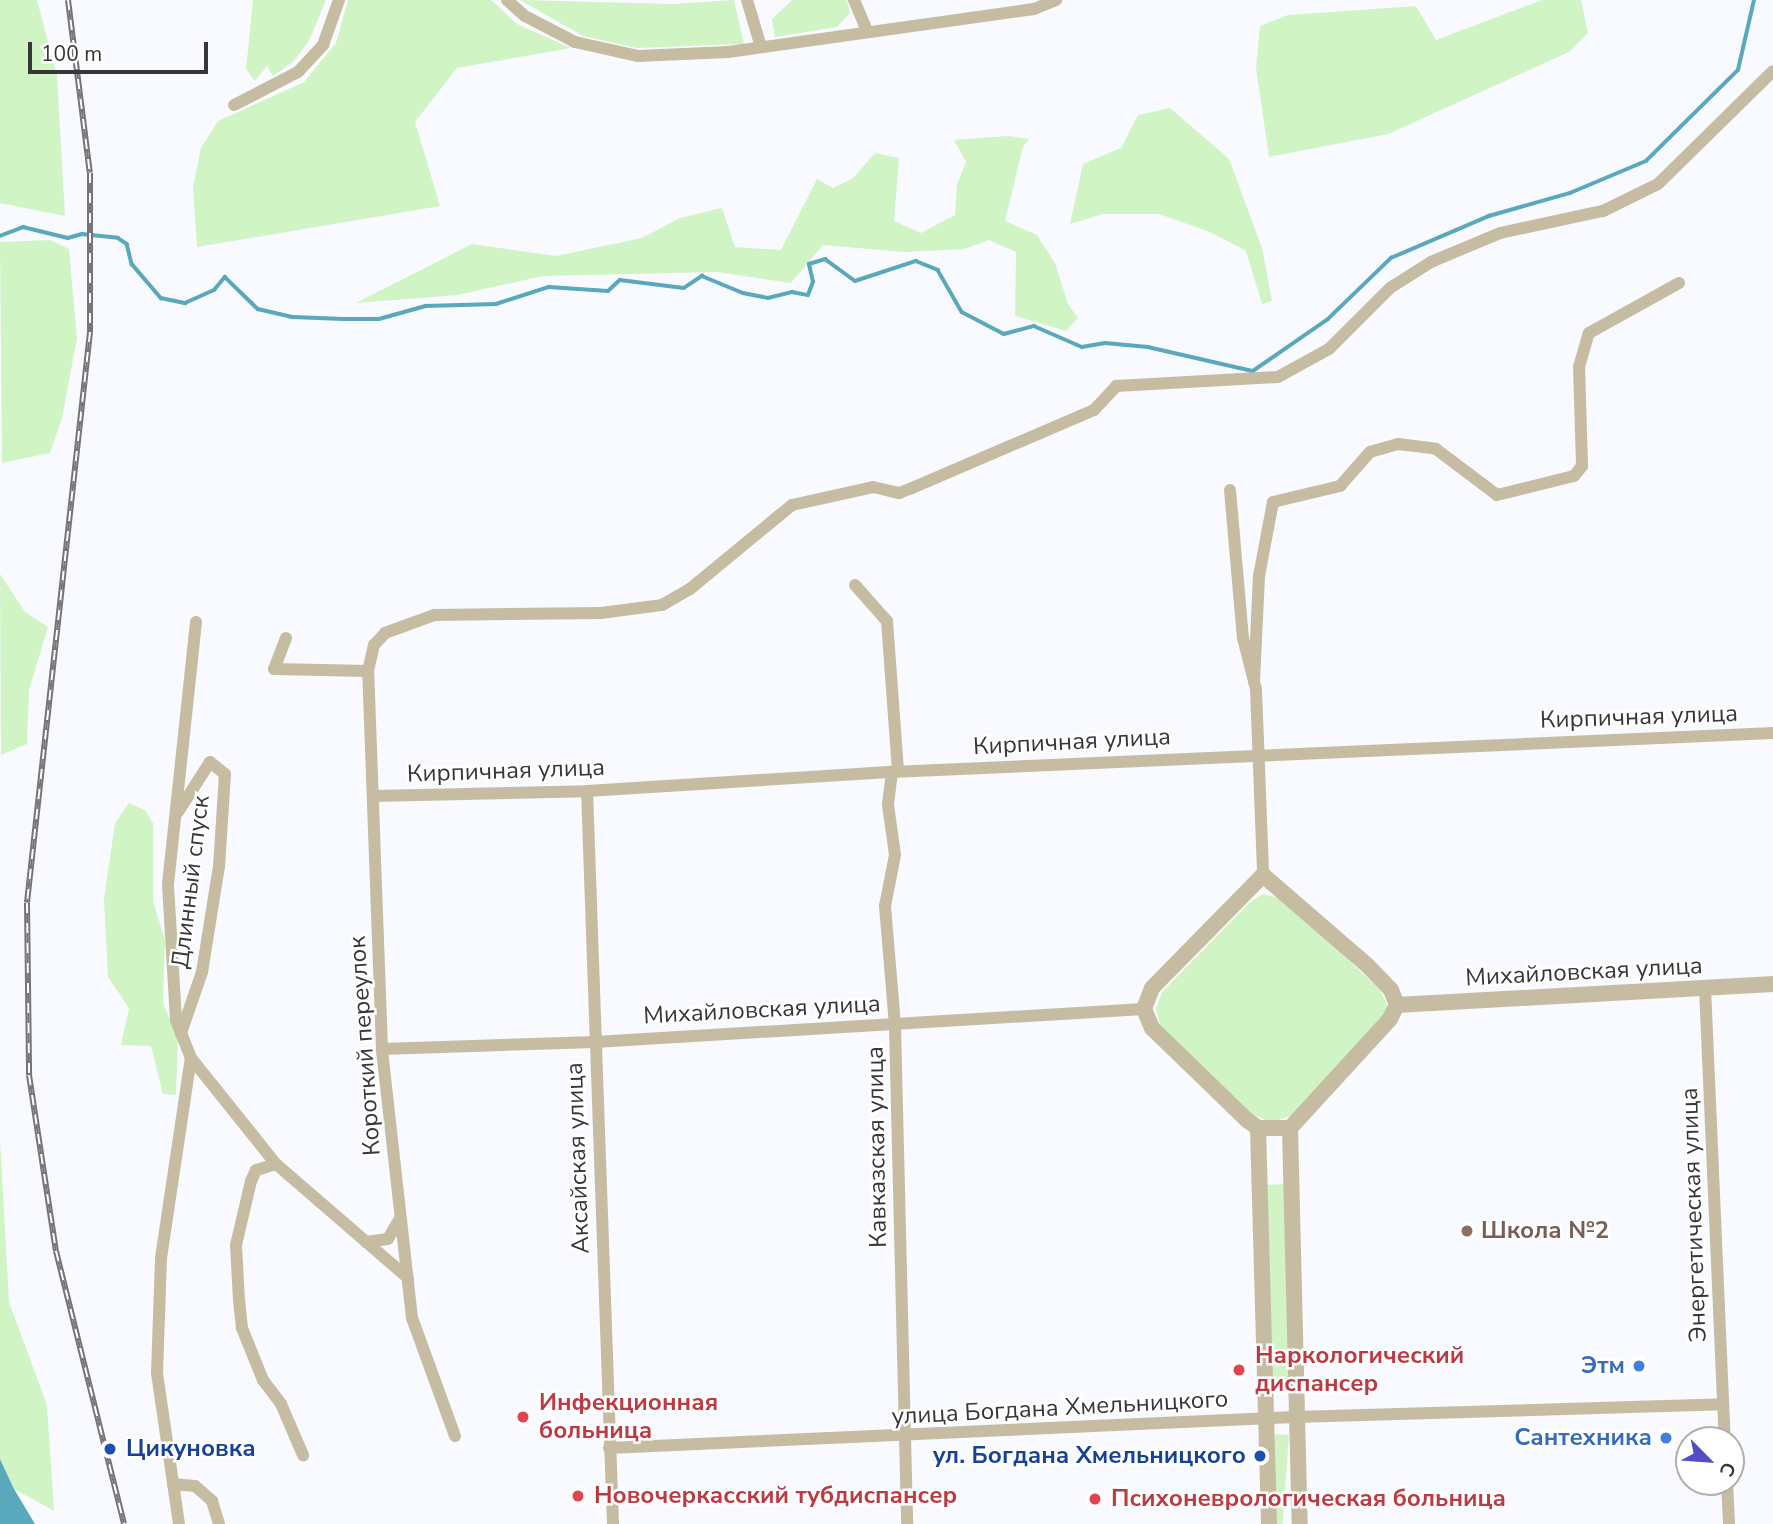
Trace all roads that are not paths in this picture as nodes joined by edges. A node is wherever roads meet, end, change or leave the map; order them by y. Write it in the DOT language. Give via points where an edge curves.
graph roads {
  1 [pos="339,0"];
  2 [pos="507,0"];
  3 [pos="747,0"];
  4 [pos="855,0"];
  5 [pos="1056,0"];
  6 [pos="867,31"];
  7 [pos="761,47"];
  8 [pos="1773,71"];
  9 [pos="234,105"];
  10 [pos="1679,283"];
  11 [pos="1230,490"];
  12 [pos="855,585"];
  13 [pos="195,622"];
  14 [pos="286,638"];
  15 [pos="369,671"];
  16 [pos="1254,682"];
  17 [pos="1773,733"];
  18 [pos="1257,755"];
  19 [pos="895,771"];
  20 [pos="587,792"];
  21 [pos="373,796"];
  22 [pos="176,815"];
  23 [pos="1263,875"];
  24 [pos="1773,984"];
  25 [pos="1705,988"];
  26 [pos="1397,1005"];
  27 [pos="1144,1009"];
  28 [pos="895,1026"];
  29 [pos="181,1033"];
  30 [pos="595,1041"];
  31 [pos="382,1049"];
  32 [pos="191,1058"];
  33 [pos="1258,1128"];
  34 [pos="1290,1128"];
  35 [pos="276,1164"];
  36 [pos="401,1216"];
  37 [pos="366,1242"];
  38 [pos="408,1278"];
  39 [pos="1723,1404"];
  40 [pos="1295,1417"];
  41 [pos="1265,1419"];
  42 [pos="1724,1426"];
  43 [pos="455,1436"];
  44 [pos="904,1438"];
  45 [pos="609,1448"];
  46 [pos="303,1455"];
  47 [pos="173,1485"];
  48 [pos="1728,1496"];
  49 [pos="179,1524"];
  50 [pos="219,1524"];
  51 [pos="613,1524"];
  52 [pos="907,1524"];
  53 [pos="1269,1524"];
  54 [pos="1300,1524"];
  55 [pos="1729,1524"];
  1 -- 9 [label="street" via="323,45 298,72"];
  2 -- 7 [label="street" via="524,16 575,42 638,56"];
  3 -- 7 [label="street"];
  4 -- 6 [label="street"];
  5 -- 6 [label="street" via="1034,9"];
  6 -- 7 [label="street"];
  8 -- 15 [label="street, Короткий переулок" via="1658,184 1603,211 1500,233 1431,262 1390,288 1329,349 1278,377 1116,386 1094,410 899,493 873,487 792,505 690,589 662,605 601,613 434,615 385,633 374,645"];
  10 -- 16 [label="street" via="1590,333 1579,367 1582,466 1574,476 1497,495 1436,449 1398,444 1370,452 1340,486 1273,502 1259,576"];
  11 -- 16 [label="street" via="1243,638"];
  12 -- 19 [label="street, Кавказская улица" via="887,621"];
  13 -- 22 [label="street, Длинный спуск"];
  14 -- 15 [label="street" via="274,669"];
  15 -- 21 [label="street, Короткий переулок"];
  16 -- 18 [label="street"];
  17 -- 18 [label="street, Кирпичная улица"];
  18 -- 19 [label="street, Кирпичная улица"];
  18 -- 23 [label="street"];
  19 -- 20 [label="street, Кирпичная улица"];
  19 -- 28 [label="street, Кавказская улица" via="888,805 895,855 885,906"];
  20 -- 21 [label="street, Кирпичная улица"];
  20 -- 30 [label="street, Аксайская улица"];
  21 -- 31 [label="street, Короткий переулок"];
  22 -- 29 [label="street, Длинный спуск" via="168,885 176,1020"];
  22 -- 29 [label="street, Длинный спуск" via="210,762 225,774 219,866 202,972"];
  23 -- 26 [label="street" via="1368,966 1391,989"];
  23 -- 27 [label="street" via="1152,988"];
  24 -- 25 [label="street, Михайловская улица"];
  25 -- 26 [label="street, Михайловская улица"];
  25 -- 39 [label="street, Энергетическая улица"];
  26 -- 34 [label="street" via="1391,1018"];
  27 -- 28 [label="street, Михайловская улица"];
  27 -- 33 [label="street" via="1152,1028"];
  28 -- 30 [label="street, Михайловская улица"];
  28 -- 44 [label="street, Кавказская улица"];
  29 -- 32 [label="street, Длинный спуск"];
  30 -- 31 [label="street, Михайловская улица"];
  30 -- 45 [label="street, Аксайская улица"];
  31 -- 36 [label="street, Короткий переулок"];
  32 -- 35 [label="street, Длинный спуск"];
  32 -- 47 [label="street" via="161,1258 157,1373"];
  33 -- 34 [label="street"];
  33 -- 41 [label="street"];
  34 -- 40 [label="street"];
  35 -- 37 [label="street, Длинный спуск"];
  35 -- 46 [label="street" via="256,1170 250,1181 236,1245 240,1309 242,1328 263,1380 281,1404"];
  36 -- 37 [label="street" via="388,1239"];
  36 -- 38 [label="street, Короткий переулок"];
  37 -- 38 [label="street, Длинный спуск"];
  38 -- 43 [label="street, Короткий переулок" via="412,1318"];
  39 -- 40 [label="street, улица Богдана Хмельницкого"];
  39 -- 42 [label="street, Энергетическая улица"];
  40 -- 41 [label="street, улица Богдана Хмельницкого"];
  40 -- 54 [label="street"];
  41 -- 44 [label="street, улица Богдана Хмельницкого"];
  41 -- 53 [label="street"];
  44 -- 45 [label="street, улица Богдана Хмельницкого"];
  44 -- 52 [label="street, Кавказская улица"];
  45 -- 51 [label="street, Аксайская улица"];
  47 -- 49 [label="street"];
  47 -- 50 [label="street" via="195,1486 201,1491 212,1501"];
  48 -- 55 [label="street"];
}
